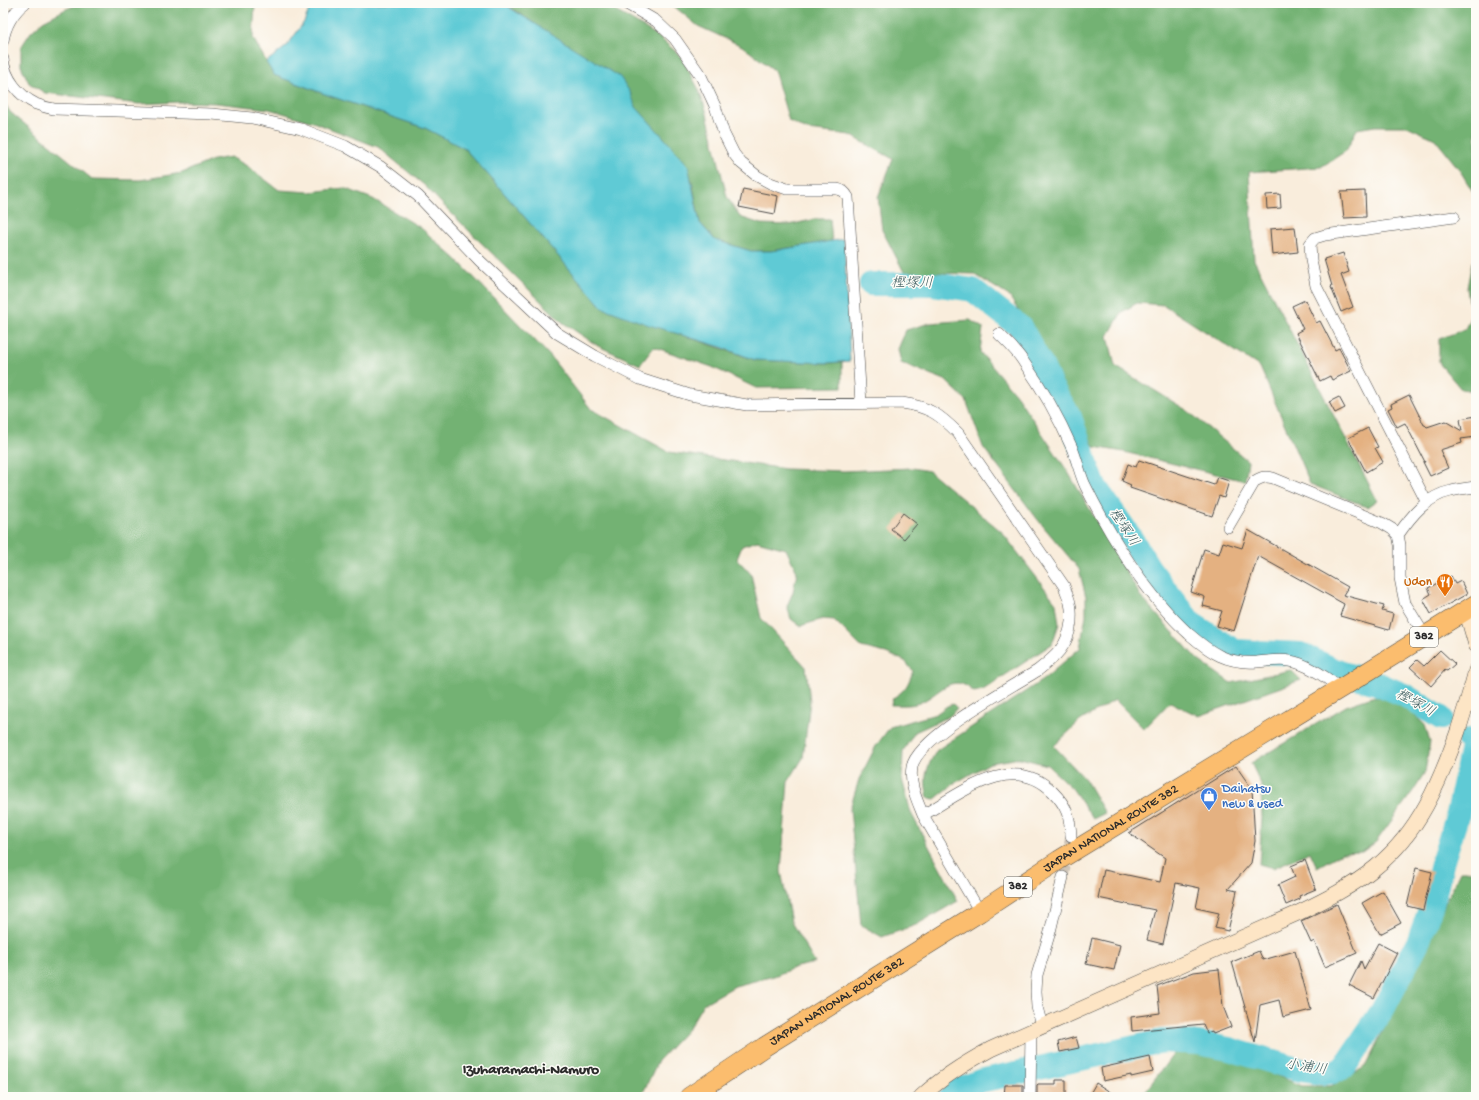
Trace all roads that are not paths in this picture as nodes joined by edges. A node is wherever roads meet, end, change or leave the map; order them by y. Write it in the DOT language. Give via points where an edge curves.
graph roads {
  1 [pos="25,3"];
  2 [pos="625,3"];
  3 [pos="3,41"];
  4 [pos="3,59"];
  5 [pos="1454,217"];
  6 [pos="1000,334"];
  7 [pos="861,403"];
  8 [pos="1476,487"];
  9 [pos="1427,502"];
  10 [pos="1228,527"];
  11 [pos="1398,535"];
  12 [pos="1471,607"];
  13 [pos="1424,636"];
  14 [pos="1476,645"];
  15 [pos="1476,670"];
  16 [pos="1346,685"];
  17 [pos="923,815"];
  18 [pos="1071,836"];
  19 [pos="1063,877"];
  20 [pos="980,912"];
  21 [pos="1036,1029"];
  22 [pos="689,1097"];
  23 [pos="921,1097"];
  24 [pos="1030,1097"];
  1 -- 3 [label="street" via="12,17 4,32"];
  2 -- 7 [label="street" via="656,21 675,39 701,76 724,134 741,163 757,176 788,189 837,189 846,193"];
  4 -- 7 [label="street" via="14,86 25,97 36,104 54,109 212,114 252,118 301,129 344,146 381,167 418,196 480,261 557,333 640,379 690,395 747,405"];
  5 -- 9 [label="street" via="1325,235 1315,238 1310,244 1316,286"];
  6 -- 16 [label="street" via="1023,360 1053,411 1072,448 1085,484 1125,557 1161,604 1183,627 1210,650 1230,660 1290,661"];
  7 -- 17 [label="street" via="902,403 920,406 936,413 948,424 958,434 1064,586 1071,604 1070,632 1064,646 1051,660 942,731 915,758 911,780"];
  8 -- 9 [label="street" via="1450,491"];
  9 -- 11 [label="street" via="1408,520"];
  10 -- 11 [label="street" via="1255,481 1268,477 1367,516"];
  11 -- 13 [label="street" via="1400,578 1405,603"];
  12 -- 13 [label="highway, JAPAN NATIONAL ROUTE 382 / 382"];
  12 -- 14 [label="street"];
  13 -- 16 [label="highway, JAPAN NATIONAL ROUTE 382 / 382"];
  15 -- 21 [label="street" via="1451,750 1426,806 1401,842 1376,867 1328,898 1298,913"];
  16 -- 20 [label="highway, JAPAN NATIONAL ROUTE 382 / 382" via="1066,856"];
  17 -- 18 [label="street" via="982,781 996,776 1021,775 1035,778 1059,798 1068,811"];
  17 -- 20 [label="street"];
  19 -- 21 [label="street" via="1037,975"];
  20 -- 22 [label="highway, JAPAN NATIONAL ROUTE 382 / 382"];
  21 -- 23 [label="street" via="967,1062 946,1075"];
  21 -- 24 [label="street" via="1031,1059"];
}
